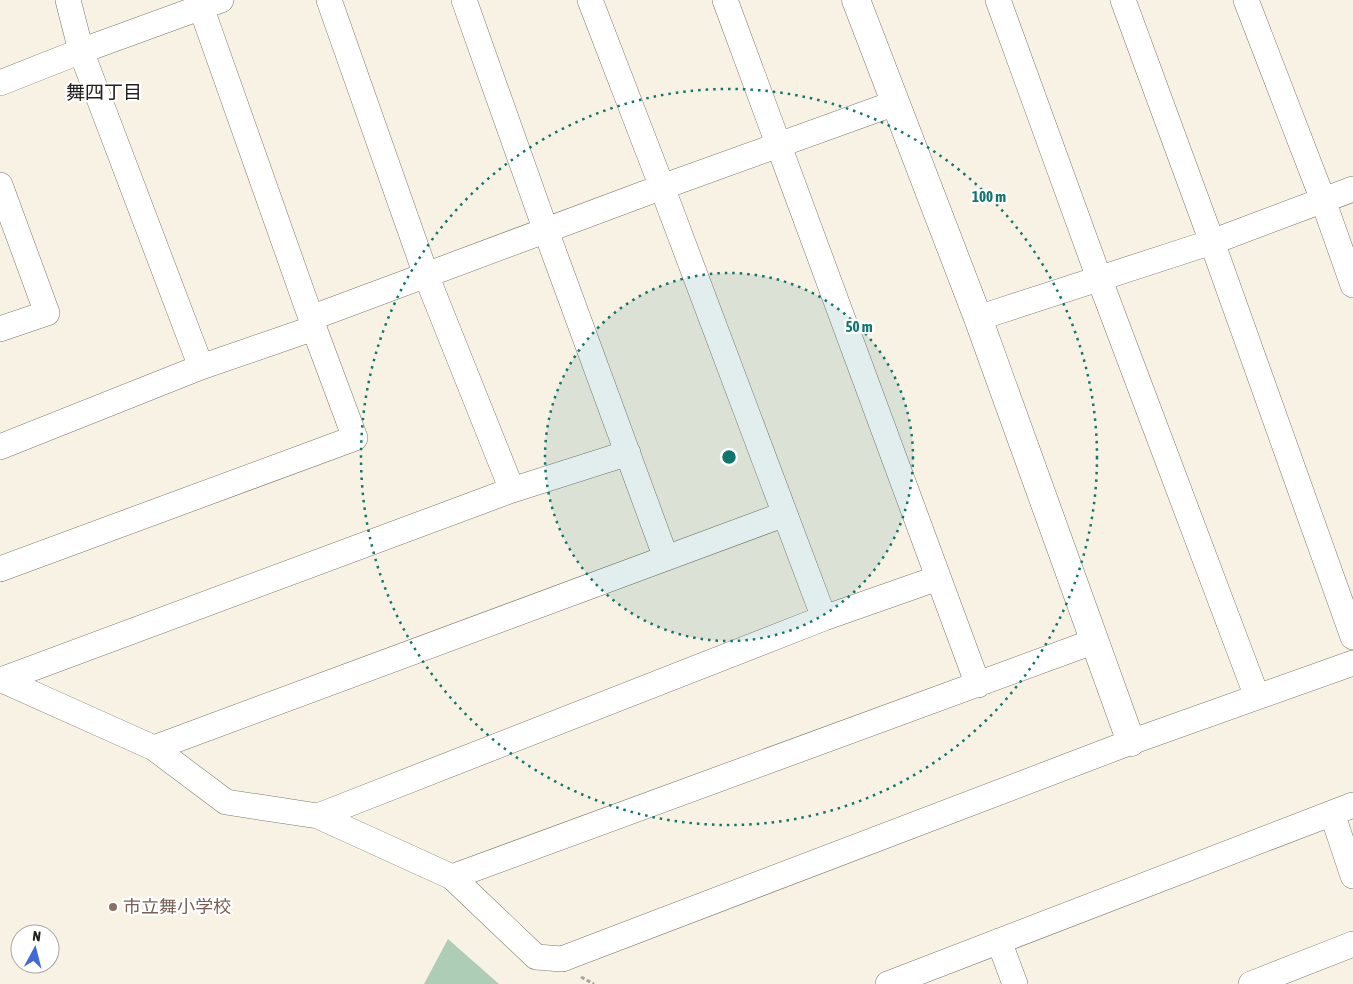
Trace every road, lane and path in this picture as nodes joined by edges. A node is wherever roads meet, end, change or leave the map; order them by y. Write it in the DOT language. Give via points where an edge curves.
graph roads {
  1 [pos="68,0"];
  2 [pos="329,0"];
  3 [pos="464,0"];
  4 [pos="590,0"];
  5 [pos="725,0"];
  6 [pos="856,0"];
  7 [pos="998,0"];
  8 [pos="1123,0"];
  9 [pos="1246,0"];
  10 [pos="211,4"];
  11 [pos="81,51"];
  12 [pos="0,83"];
  13 [pos="895,103"];
  14 [pos="778,145"];
  15 [pos="0,185"];
  16 [pos="662,187"];
  17 [pos="1353,189"];
  18 [pos="1323,200"];
  19 [pos="546,230"];
  20 [pos="1212,242"];
  21 [pos="426,276"];
  22 [pos="1099,278"];
  23 [pos="1353,285"];
  24 [pos="978,318"];
  25 [pos="313,323"];
  26 [pos="0,329"];
  27 [pos="201,366"];
  28 [pos="0,447"];
  29 [pos="628,453"];
  30 [pos="512,490"];
  31 [pos="785,514"];
  32 [pos="666,558"];
  33 [pos="0,569"];
  34 [pos="938,578"];
  35 [pos="824,618"];
  36 [pos="1353,637"];
  37 [pos="1095,641"];
  38 [pos="1353,663"];
  39 [pos="1,680"];
  40 [pos="978,686"];
  41 [pos="1256,698"];
  42 [pos="1131,742"];
  43 [pos="154,748"];
  44 [pos="1342,809"];
  45 [pos="318,816"];
  46 [pos="1353,876"];
  47 [pos="452,877"];
  48 [pos="999,941"];
  49 [pos="1353,944"];
  50 [pos="888,984"];
  51 [pos="1015,984"];
  52 [pos="1251,984"];
  1 -- 11 [label="street"];
  2 -- 21 [label="street"];
  3 -- 19 [label="street"];
  4 -- 16 [label="street"];
  5 -- 14 [label="street"];
  6 -- 13 [label="street"];
  7 -- 22 [label="street"];
  8 -- 20 [label="street"];
  9 -- 18 [label="street"];
  10 -- 11 [label="street"];
  10 -- 25 [label="street"];
  11 -- 12 [label="street"];
  11 -- 27 [label="street"];
  13 -- 14 [label="street"];
  13 -- 24 [label="street"];
  14 -- 16 [label="street"];
  14 -- 34 [label="street"];
  15 -- 26 [label="street" via="46,312"];
  16 -- 19 [label="street"];
  16 -- 31 [label="street"];
  17 -- 18 [label="street"];
  18 -- 20 [label="street"];
  18 -- 23 [label="street"];
  19 -- 21 [label="street"];
  19 -- 29 [label="street"];
  20 -- 22 [label="street"];
  20 -- 36 [label="street"];
  21 -- 25 [label="street"];
  21 -- 30 [label="street"];
  22 -- 24 [label="street"];
  22 -- 41 [label="street"];
  24 -- 37 [label="street"];
  25 -- 27 [label="street"];
  25 -- 33 [label="street" via="355,438"];
  27 -- 28 [label="street"];
  29 -- 30 [label="street"];
  29 -- 32 [label="street"];
  30 -- 39 [label="street"];
  31 -- 32 [label="street"];
  31 -- 35 [label="street"];
  32 -- 43 [label="street"];
  34 -- 35 [label="street"];
  34 -- 40 [label="street"];
  35 -- 45 [label="street"];
  37 -- 40 [label="street"];
  37 -- 42 [label="street"];
  38 -- 41 [label="street"];
  39 -- 43 [label="street"];
  40 -- 47 [label="street"];
  41 -- 42 [label="street"];
  42 -- 47 [label="street" via="562,959 536,956"];
  43 -- 45 [label="street" via="226,802"];
  44 -- 46 [label="street"];
  44 -- 48 [label="street"];
  45 -- 47 [label="street"];
  48 -- 50 [label="street"];
  48 -- 51 [label="street"];
  49 -- 52 [label="street"];
}
